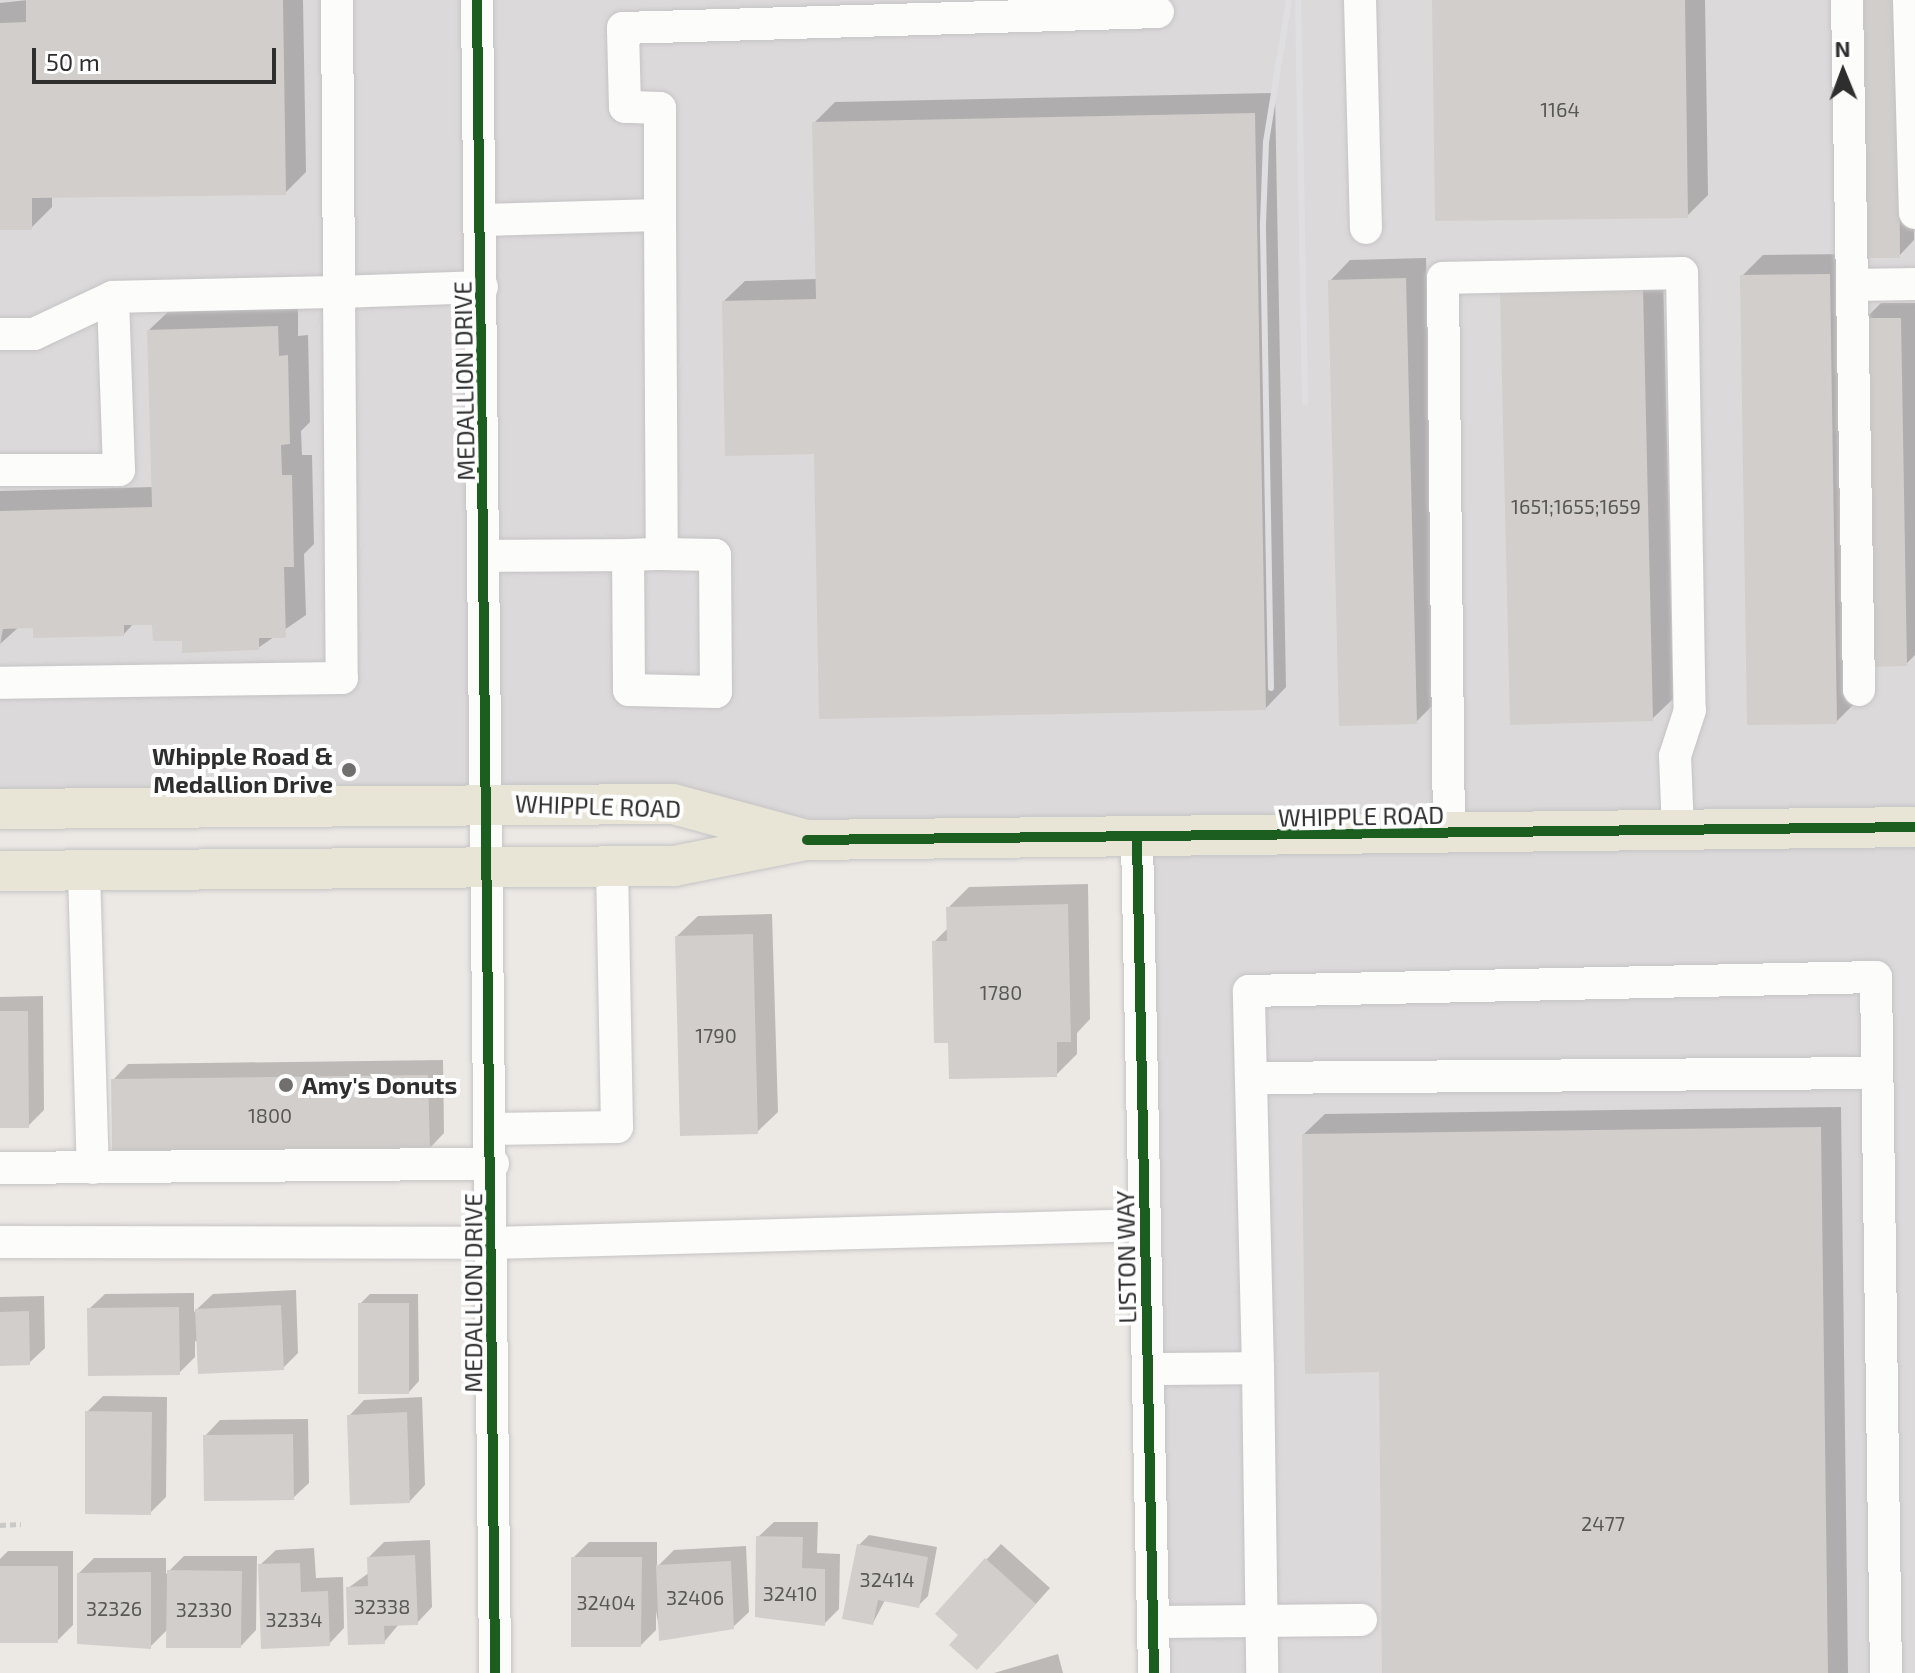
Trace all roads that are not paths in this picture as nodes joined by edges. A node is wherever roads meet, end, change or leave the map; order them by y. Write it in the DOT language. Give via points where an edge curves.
graph roads {
  1 [pos="337,0"];
  2 [pos="477,0"];
  3 [pos="1360,0"];
  4 [pos="1847,0"];
  5 [pos="1909,0"];
  6 [pos="1158,12"];
  7 [pos="1915,213"];
  8 [pos="660,215"];
  9 [pos="481,220"];
  10 [pos="1366,228"];
  11 [pos="1915,284"];
  12 [pos="1852,285"];
  13 [pos="482,287"];
  14 [pos="339,292"];
  15 [pos="113,297"];
  16 [pos="0,334"];
  17 [pos="0,470"];
  18 [pos="662,554"];
  19 [pos="628,555"];
  20 [pos="486,556"];
  21 [pos="0,683"];
  22 [pos="1859,690"];
  23 [pos="491,804"];
  24 [pos="0,809"];
  25 [pos="1915,827"];
  26 [pos="1678,831"];
  27 [pos="1449,835"];
  28 [pos="807,840"];
  29 [pos="1137,840"];
  30 [pos="492,866"];
  31 [pos="612,866"];
  32 [pos="0,871"];
  33 [pos="84,872"];
  34 [pos="1877,1073"];
  35 [pos="1251,1078"];
  36 [pos="492,1129"];
  37 [pos="493,1164"];
  38 [pos="0,1168"];
  39 [pos="93,1168"];
  40 [pos="1145,1225"];
  41 [pos="0,1242"];
  42 [pos="493,1243"];
  43 [pos="1258,1368"];
  44 [pos="1148,1369"];
  45 [pos="1361,1620"];
  46 [pos="1261,1621"];
  47 [pos="1153,1622"];
  48 [pos="495,1673"];
  49 [pos="1154,1673"];
  50 [pos="1262,1673"];
  51 [pos="1886,1673"];
  1 -- 14 [label="street"];
  2 -- 9 [label="street, MEDALLION DRIVE"];
  3 -- 10 [label="street"];
  4 -- 12 [label="street"];
  5 -- 7 [label="street"];
  6 -- 8 [label="street" via="623,28 625,107 660,108"];
  8 -- 9 [label="street"];
  8 -- 18 [label="street"];
  9 -- 13 [label="street, MEDALLION DRIVE"];
  11 -- 12 [label="street"];
  12 -- 22 [label="street"];
  13 -- 14 [label="street"];
  13 -- 20 [label="street, MEDALLION DRIVE"];
  14 -- 15 [label="street"];
  14 -- 21 [label="street" via="342,678"];
  15 -- 16 [label="street" via="34,334"];
  15 -- 17 [label="street" via="119,470"];
  18 -- 19 [label="street"];
  18 -- 19 [label="street" via="715,555 716,692 629,690"];
  19 -- 20 [label="street"];
  20 -- 23 [label="street, MEDALLION DRIVE"];
  23 -- 24 [label="main road, WHIPPLE ROAD"];
  23 -- 28 [label="main road, WHIPPLE ROAD" via="673,804"];
  23 -- 30 [label="street, MEDALLION DRIVE"];
  25 -- 26 [label="main road, WHIPPLE ROAD"];
  26 -- 27 [label="main road, WHIPPLE ROAD"];
  26 -- 27 [label="street" via="1675,756 1690,710 1682,273 1443,278"];
  27 -- 29 [label="main road, WHIPPLE ROAD"];
  28 -- 29 [label="main road, WHIPPLE ROAD"];
  28 -- 31 [label="main road, WHIPPLE ROAD" via="674,866"];
  29 -- 40 [label="street, LISTON WAY"];
  30 -- 31 [label="main road, WHIPPLE ROAD"];
  30 -- 33 [label="main road, WHIPPLE ROAD"];
  30 -- 36 [label="street, MEDALLION DRIVE"];
  31 -- 36 [label="street" via="617,1127"];
  32 -- 33 [label="main road, WHIPPLE ROAD"];
  33 -- 39 [label="street"];
  34 -- 35 [label="street"];
  34 -- 35 [label="street" via="1876,977 1249,991"];
  34 -- 51 [label="street"];
  35 -- 43 [label="street"];
  36 -- 37 [label="street, MEDALLION DRIVE"];
  37 -- 39 [label="street"];
  37 -- 42 [label="street, MEDALLION DRIVE"];
  38 -- 39 [label="street"];
  40 -- 42 [label="street"];
  40 -- 44 [label="street, LISTON WAY"];
  41 -- 42 [label="street"];
  42 -- 48 [label="street, MEDALLION DRIVE"];
  43 -- 44 [label="street"];
  43 -- 46 [label="street"];
  44 -- 47 [label="street, LISTON WAY"];
  45 -- 46 [label="street"];
  46 -- 47 [label="street"];
  46 -- 50 [label="street"];
  47 -- 49 [label="street, LISTON WAY"];
}
